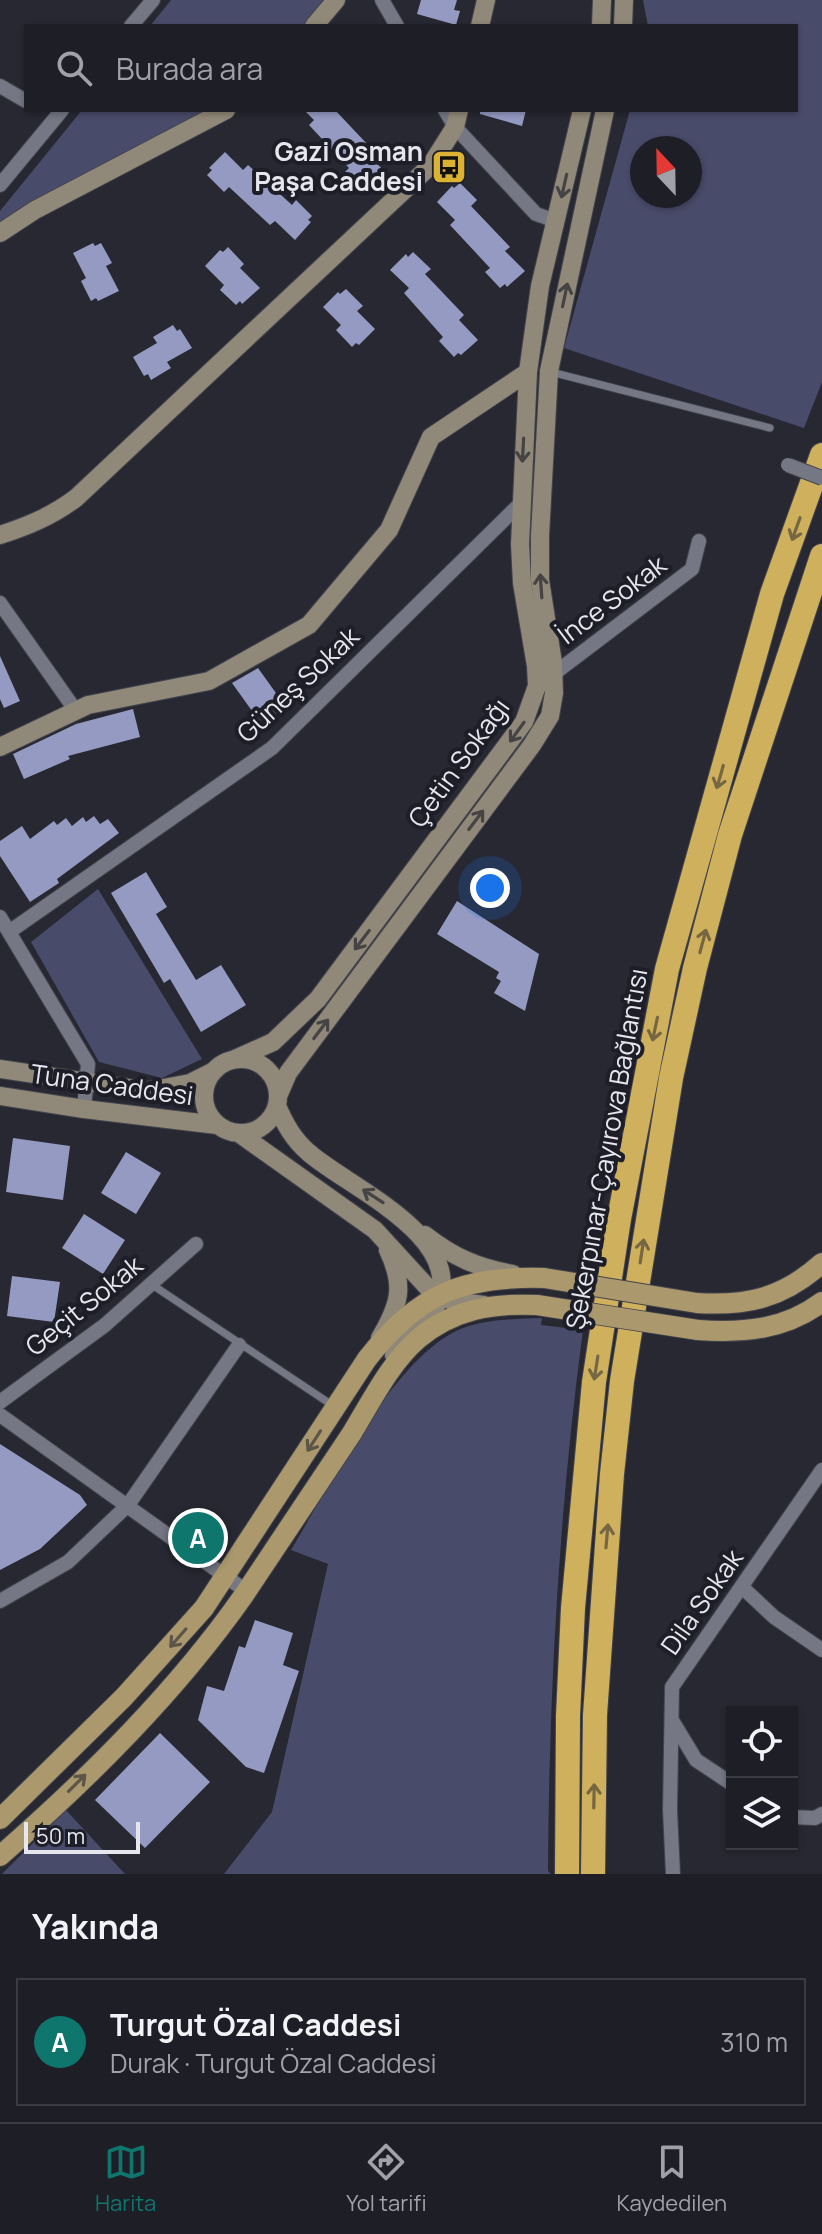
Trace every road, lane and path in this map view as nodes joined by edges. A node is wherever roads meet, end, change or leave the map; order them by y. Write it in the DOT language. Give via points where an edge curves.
graph roads {
  1 [pos="153,0"];
  2 [pos="336,0"];
  3 [pos="382,0"];
  4 [pos="486,0"];
  5 [pos="602,0"];
  6 [pos="624,0"];
  7 [pos="133,24"];
  8 [pos="316,24"];
  9 [pos="396,24"];
  10 [pos="480,24"];
  11 [pos="601,24"];
  12 [pos="623,24"];
  13 [pos="0,86"];
  14 [pos="24,100"];
  15 [pos="222,112"];
  16 [pos="582,112"];
  17 [pos="605,112"];
  18 [pos="59,114"];
  19 [pos="457,119"];
  20 [pos="0,185"];
  21 [pos="556,221"];
  22 [pos="0,233"];
  23 [pos="549,371"];
  24 [pos="528,372"];
  25 [pos="770,428"];
  26 [pos="822,455"];
  27 [pos="788,465"];
  28 [pos="822,478"];
  29 [pos="521,503"];
  30 [pos="0,535"];
  31 [pos="699,541"];
  32 [pos="822,556"];
  33 [pos="0,603"];
  34 [pos="553,674"];
  35 [pos="537,686"];
  36 [pos="76,711"];
  37 [pos="0,747"];
  38 [pos="0,917"];
  39 [pos="9,932"];
  40 [pos="235,1059"];
  41 [pos="0,1069"];
  42 [pos="214,1071"];
  43 [pos="87,1083"];
  44 [pos="0,1096"];
  45 [pos="278,1100"];
  46 [pos="84,1109"];
  47 [pos="217,1125"];
  48 [pos="240,1134"];
  49 [pos="400,1215"];
  50 [pos="361,1221"];
  51 [pos="196,1244"];
  52 [pos="822,1263"];
  53 [pos="544,1278"];
  54 [pos="151,1284"];
  55 [pos="440,1295"];
  56 [pos="822,1302"];
  57 [pos="490,1305"];
  58 [pos="239,1345"];
  59 [pos="367,1359"];
  60 [pos="376,1394"];
  61 [pos="0,1402"];
  62 [pos="336,1407"];
  63 [pos="0,1415"];
  64 [pos="822,1470"];
  65 [pos="128,1505"];
  66 [pos="225,1576"];
  67 [pos="742,1587"];
  68 [pos="246,1591"];
  69 [pos="0,1601"];
  70 [pos="822,1650"];
  71 [pos="673,1721"];
  72 [pos="726,1780"];
  73 [pos="819,1816"];
  74 [pos="798,1817"];
  75 [pos="0,1819"];
  76 [pos="0,1856"];
  77 [pos="567,1874"];
  78 [pos="593,1874"];
  79 [pos="673,1874"];
  1 -- 7 [label="street"];
  2 -- 8 [label="street"];
  3 -- 9 [label="street"];
  4 -- 10 [label="street"];
  5 -- 11 [label="street"];
  6 -- 12 [label="street"];
  13 -- 14 [label="street"];
  15 -- 22 [label="street"];
  16 -- 21 [label="street, Çetin Sokağı, one-way"];
  23 -- 17 [label="street, one-way"];
  18 -- 20 [label="street"];
  19 -- 21 [label="street" via="536,214"];
  19 -- 30 [label="street" via="431,165 76,498 54,514"];
  21 -- 24 [label="street, Çetin Sokağı" via="534,317"];
  23 -- 25 [label="lane"];
  34 -- 23 [label="street, one-way" via="540,566"];
  24 -- 29 [label="street, Çetin Sokağı, one-way"];
  24 -- 36 [label="street" via="431,437 389,530 309,625 209,681"];
  26 -- 77 [label="highway, Şekerpınar-Çayırova Bağlantısı, one-way" via="772,594 671,953 619,1219 594,1382 573,1608"];
  27 -- 28 [label="street, bridge"];
  29 -- 35 [label="street, Çetin Sokağı" via="522,583"];
  29 -- 39 [label="street, Güneş Sokak" via="272,748"];
  31 -- 34 [label="street, İnce Sokak" via="692,569"];
  78 -- 32 [label="highway, Şekerpınar-Çayırova Bağlantısı, one-way" via="595,1715 612,1474 671,1078 730,835"];
  33 -- 36 [label="street"];
  34 -- 35 [label="street, İnce Sokak"];
  45 -- 34 [label="street, one-way" via="288,1073 545,727 553,705"];
  35 -- 40 [label="street, Çetin Sokağı, one-way" via="524,722 318,999 273,1042"];
  36 -- 37 [label="street"];
  38 -- 39 [label="street"];
  39 -- 43 [label="street" via="88,1064"];
  40 -- 42 [label="street"];
  40 -- 45 [label="street" via="260,1063 269,1071"];
  41 -- 43 [label="street, Tuna Caddesi"];
  42 -- 43 [label="street, Tuna Caddesi" via="190,1083 148,1091"];
  42 -- 47 [label="street" via="204,1105"];
  43 -- 46 [label="street"];
  44 -- 46 [label="street, Tuna Caddesi"];
  45 -- 48 [label="street" via="263,1127"];
  49 -- 45 [label="street, one-way" via="308,1152 295,1139"];
  46 -- 47 [label="street, Tuna Caddesi"];
  47 -- 48 [label="street"];
  48 -- 50 [label="street"];
  49 -- 53 [label="street" via="461,1260"];
  49 -- 55 [label="street" via="433,1257"];
  50 -- 55 [label="street" via="385,1239 420,1282"];
  50 -- 59 [label="street" via="387,1250 398,1278 397,1307"];
  51 -- 54 [label="street, Geçit Sokak"];
  52 -- 53 [label="main road, bridge" via="807,1277 749,1302 697,1303"];
  53 -- 55 [label="main road" via="490,1280"];
  54 -- 58 [label="lane"];
  54 -- 61 [label="street, Geçit Sokak"];
  55 -- 57 [label="street" via="463,1305"];
  55 -- 59 [label="main road" via="398,1322"];
  55 -- 60 [label="street" via="434,1310 402,1341"];
  56 -- 57 [label="main road, bridge" via="794,1319 749,1331 698,1330 537,1305"];
  57 -- 60 [label="main road" via="450,1318 417,1340"];
  58 -- 62 [label="lane"];
  58 -- 65 [label="street"];
  59 -- 62 [label="main road"];
  60 -- 68 [label="main road"];
  62 -- 66 [label="main road, one-way"];
  63 -- 65 [label="street"];
  64 -- 67 [label="street, Dila Sokak"];
  65 -- 66 [label="street"];
  65 -- 69 [label="street" via="68,1562"];
  66 -- 68 [label="street"];
  66 -- 75 [label="main road, one-way" via="178,1640"];
  67 -- 70 [label="street"];
  67 -- 71 [label="street, Dila Sokak" via="672,1687"];
  76 -- 68 [label="main road, one-way" via="146,1715"];
  71 -- 72 [label="street" via="696,1760"];
  71 -- 79 [label="street, Dila Sokak"];
  73 -- 74 [label="street"];
}
